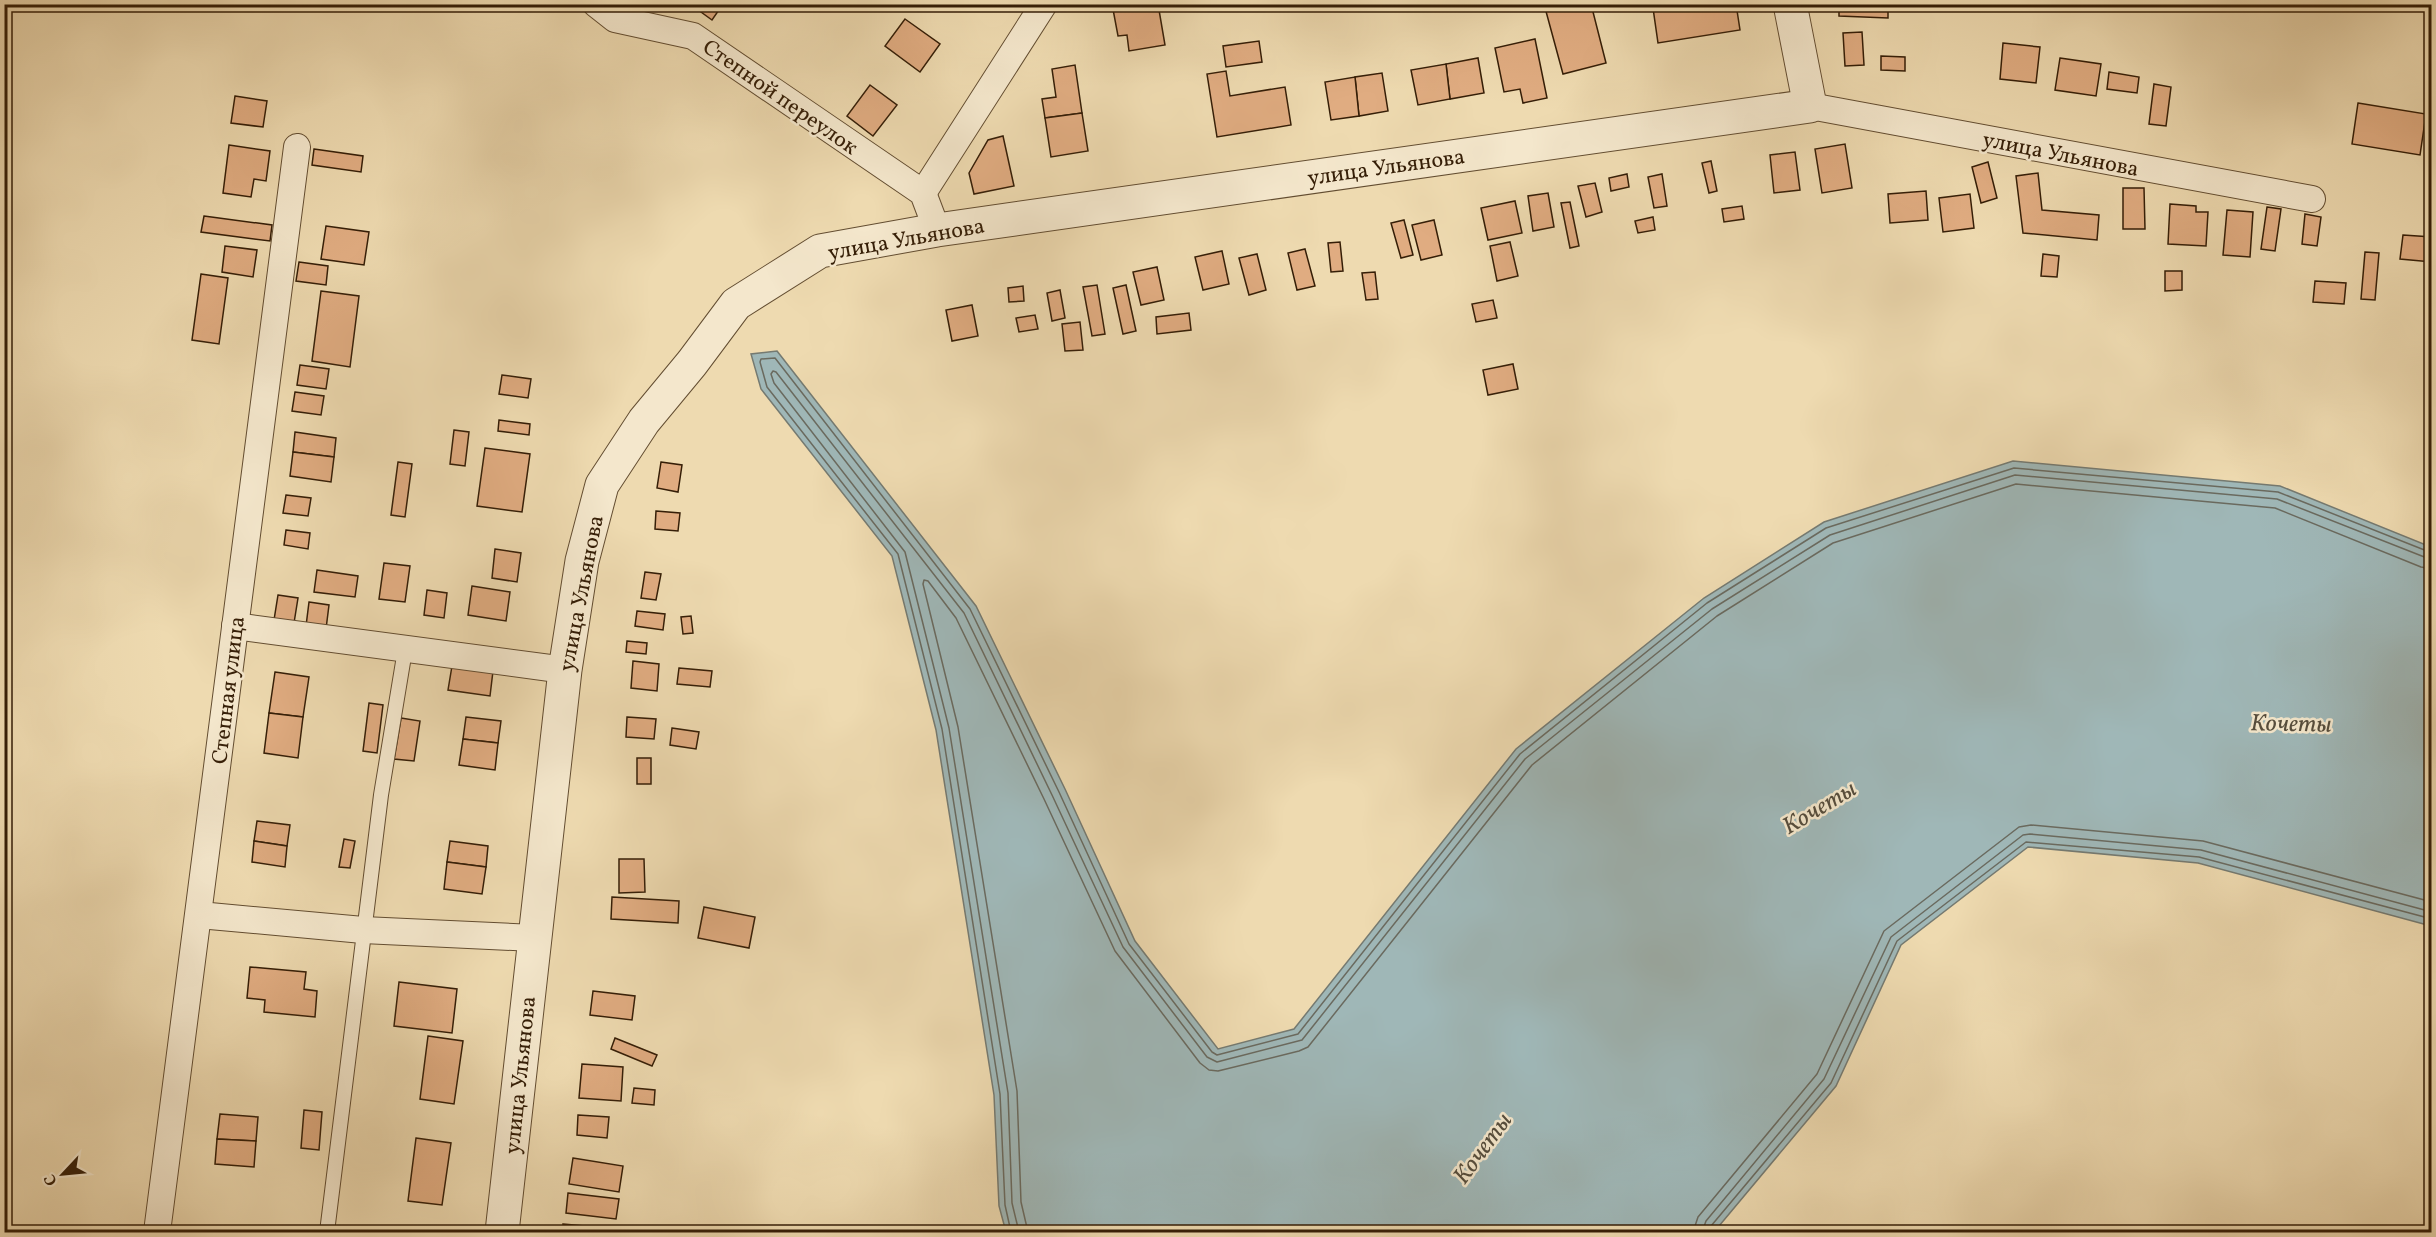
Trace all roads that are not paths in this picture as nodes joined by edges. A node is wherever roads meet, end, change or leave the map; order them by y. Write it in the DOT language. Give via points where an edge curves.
graph roads {
  1 [pos="596,4"];
  2 [pos="1044,4"];
  3 [pos="1790,4"];
  4 [pos="1810,106"];
  5 [pos="297,147"];
  6 [pos="923,193"];
  7 [pos="2312,199"];
  8 [pos="937,230"];
  9 [pos="235,626"];
  10 [pos="405,650"];
  11 [pos="565,670"];
  12 [pos="199,915"];
  13 [pos="363,930"];
  14 [pos="534,938"];
  15 [pos="157,1233"];
  16 [pos="327,1233"];
  17 [pos="502,1233"];
  1 -- 6 [label="street, Степной переулок" via="615,19 693,36"];
  2 -- 6 [label="street"];
  3 -- 4 [label="street"];
  4 -- 7 [label="street, улица Ульянова"];
  4 -- 8 [label="street, улица Ульянова"];
  5 -- 9 [label="street, Степная улица"];
  6 -- 8 [label="street"];
  8 -- 11 [label="street, улица Ульянова" via="820,251 736,304 644,421 602,485 582,561"];
  9 -- 10 [label="street"];
  9 -- 12 [label="street, Степная улица"];
  10 -- 11 [label="street"];
  10 -- 13 [label="lane"];
  11 -- 14 [label="street, улица Ульянова"];
  12 -- 13 [label="street"];
  12 -- 15 [label="street, Степная улица"];
  13 -- 14 [label="street"];
  13 -- 16 [label="lane"];
  14 -- 17 [label="street, улица Ульянова"];
}
